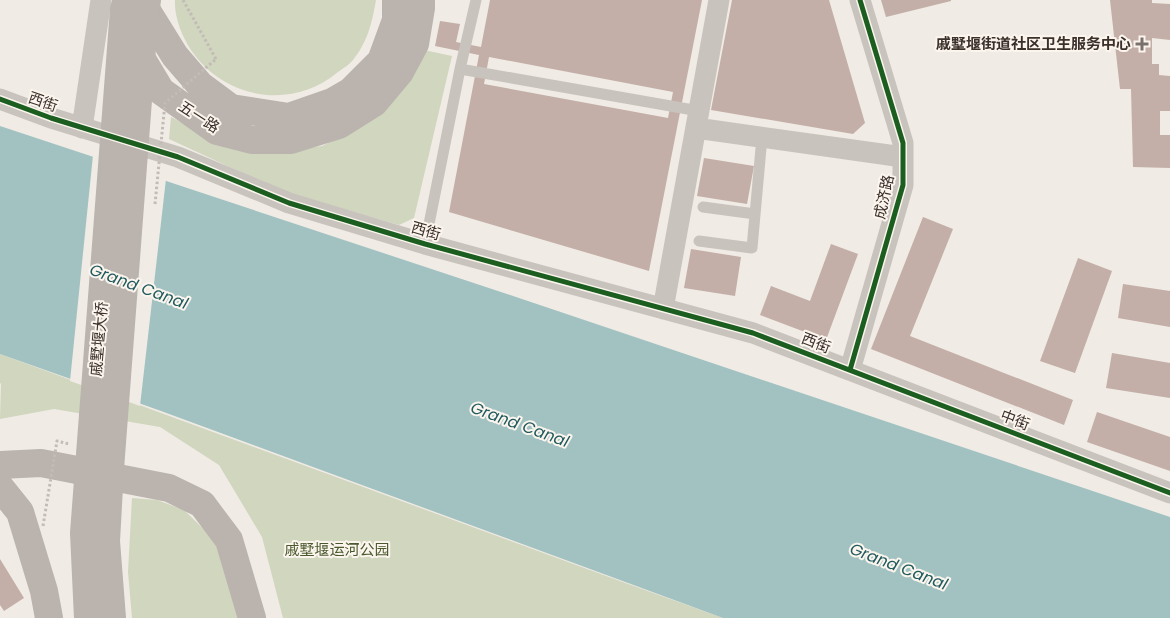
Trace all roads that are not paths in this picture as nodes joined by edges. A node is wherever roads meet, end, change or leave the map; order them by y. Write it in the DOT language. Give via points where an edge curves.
graph roads {
  1 [pos="101,0"];
  2 [pos="119,0"];
  3 [pos="127,0"];
  4 [pos="146,0"];
  5 [pos="396,0"];
  6 [pos="421,0"];
  7 [pos="476,0"];
  8 [pos="719,0"];
  9 [pos="860,0"];
  10 [pos="460,69"];
  11 [pos="0,99"];
  12 [pos="336,113"];
  13 [pos="697,119"];
  14 [pos="82,128"];
  15 [pos="762,137"];
  16 [pos="903,157"];
  17 [pos="703,207"];
  18 [pos="755,214"];
  19 [pos="699,241"];
  20 [pos="425,244"];
  21 [pos="663,309"];
  22 [pos="850,370"];
  23 [pos="0,465"];
  24 [pos="0,487"];
  25 [pos="1170,492"];
  26 [pos="49,618"];
  27 [pos="88,618"];
  28 [pos="112,618"];
  29 [pos="252,618"];
  1 -- 14 [label="street"];
  2 -- 12 [label="main road, 五一路" via="128,35 160,91 217,131 252,140 291,140"];
  3 -- 27 [label="main road, 戚墅堰大桥, bridge" via="84,533"];
  4 -- 12 [label="main road, 五一路" via="147,11 175,56 200,85 231,108 289,117"];
  4 -- 28 [label="main road, 戚墅堰大桥, bridge" via="106,541"];
  5 -- 12 [label="main road" via="396,20 381,61 351,91"];
  6 -- 12 [label="main road" via="415,44 400,72 374,103"];
  7 -- 10 [label="lane"];
  8 -- 13 [label="street"];
  9 -- 16 [label="street, 成济路" via="903,143"];
  10 -- 13 [label="lane"];
  10 -- 20 [label="lane"];
  11 -- 14 [label="street, 西街"];
  13 -- 15 [label="street"];
  13 -- 21 [label="street"];
  14 -- 20 [label="street, 西街" via="178,158 289,203"];
  15 -- 16 [label="street"];
  15 -- 18 [label="lane"];
  16 -- 22 [label="street, 成济路" via="903,185"];
  17 -- 18 [label="lane"];
  18 -- 19 [label="lane" via="752,248"];
  20 -- 21 [label="street, 西街"];
  21 -- 22 [label="street, 西街" via="753,333"];
  22 -- 25 [label="street, 中街"];
  23 -- 29 [label="main road" via="41,463 169,488 202,504 229,540"];
  24 -- 26 [label="main road" via="20,512"];
}
